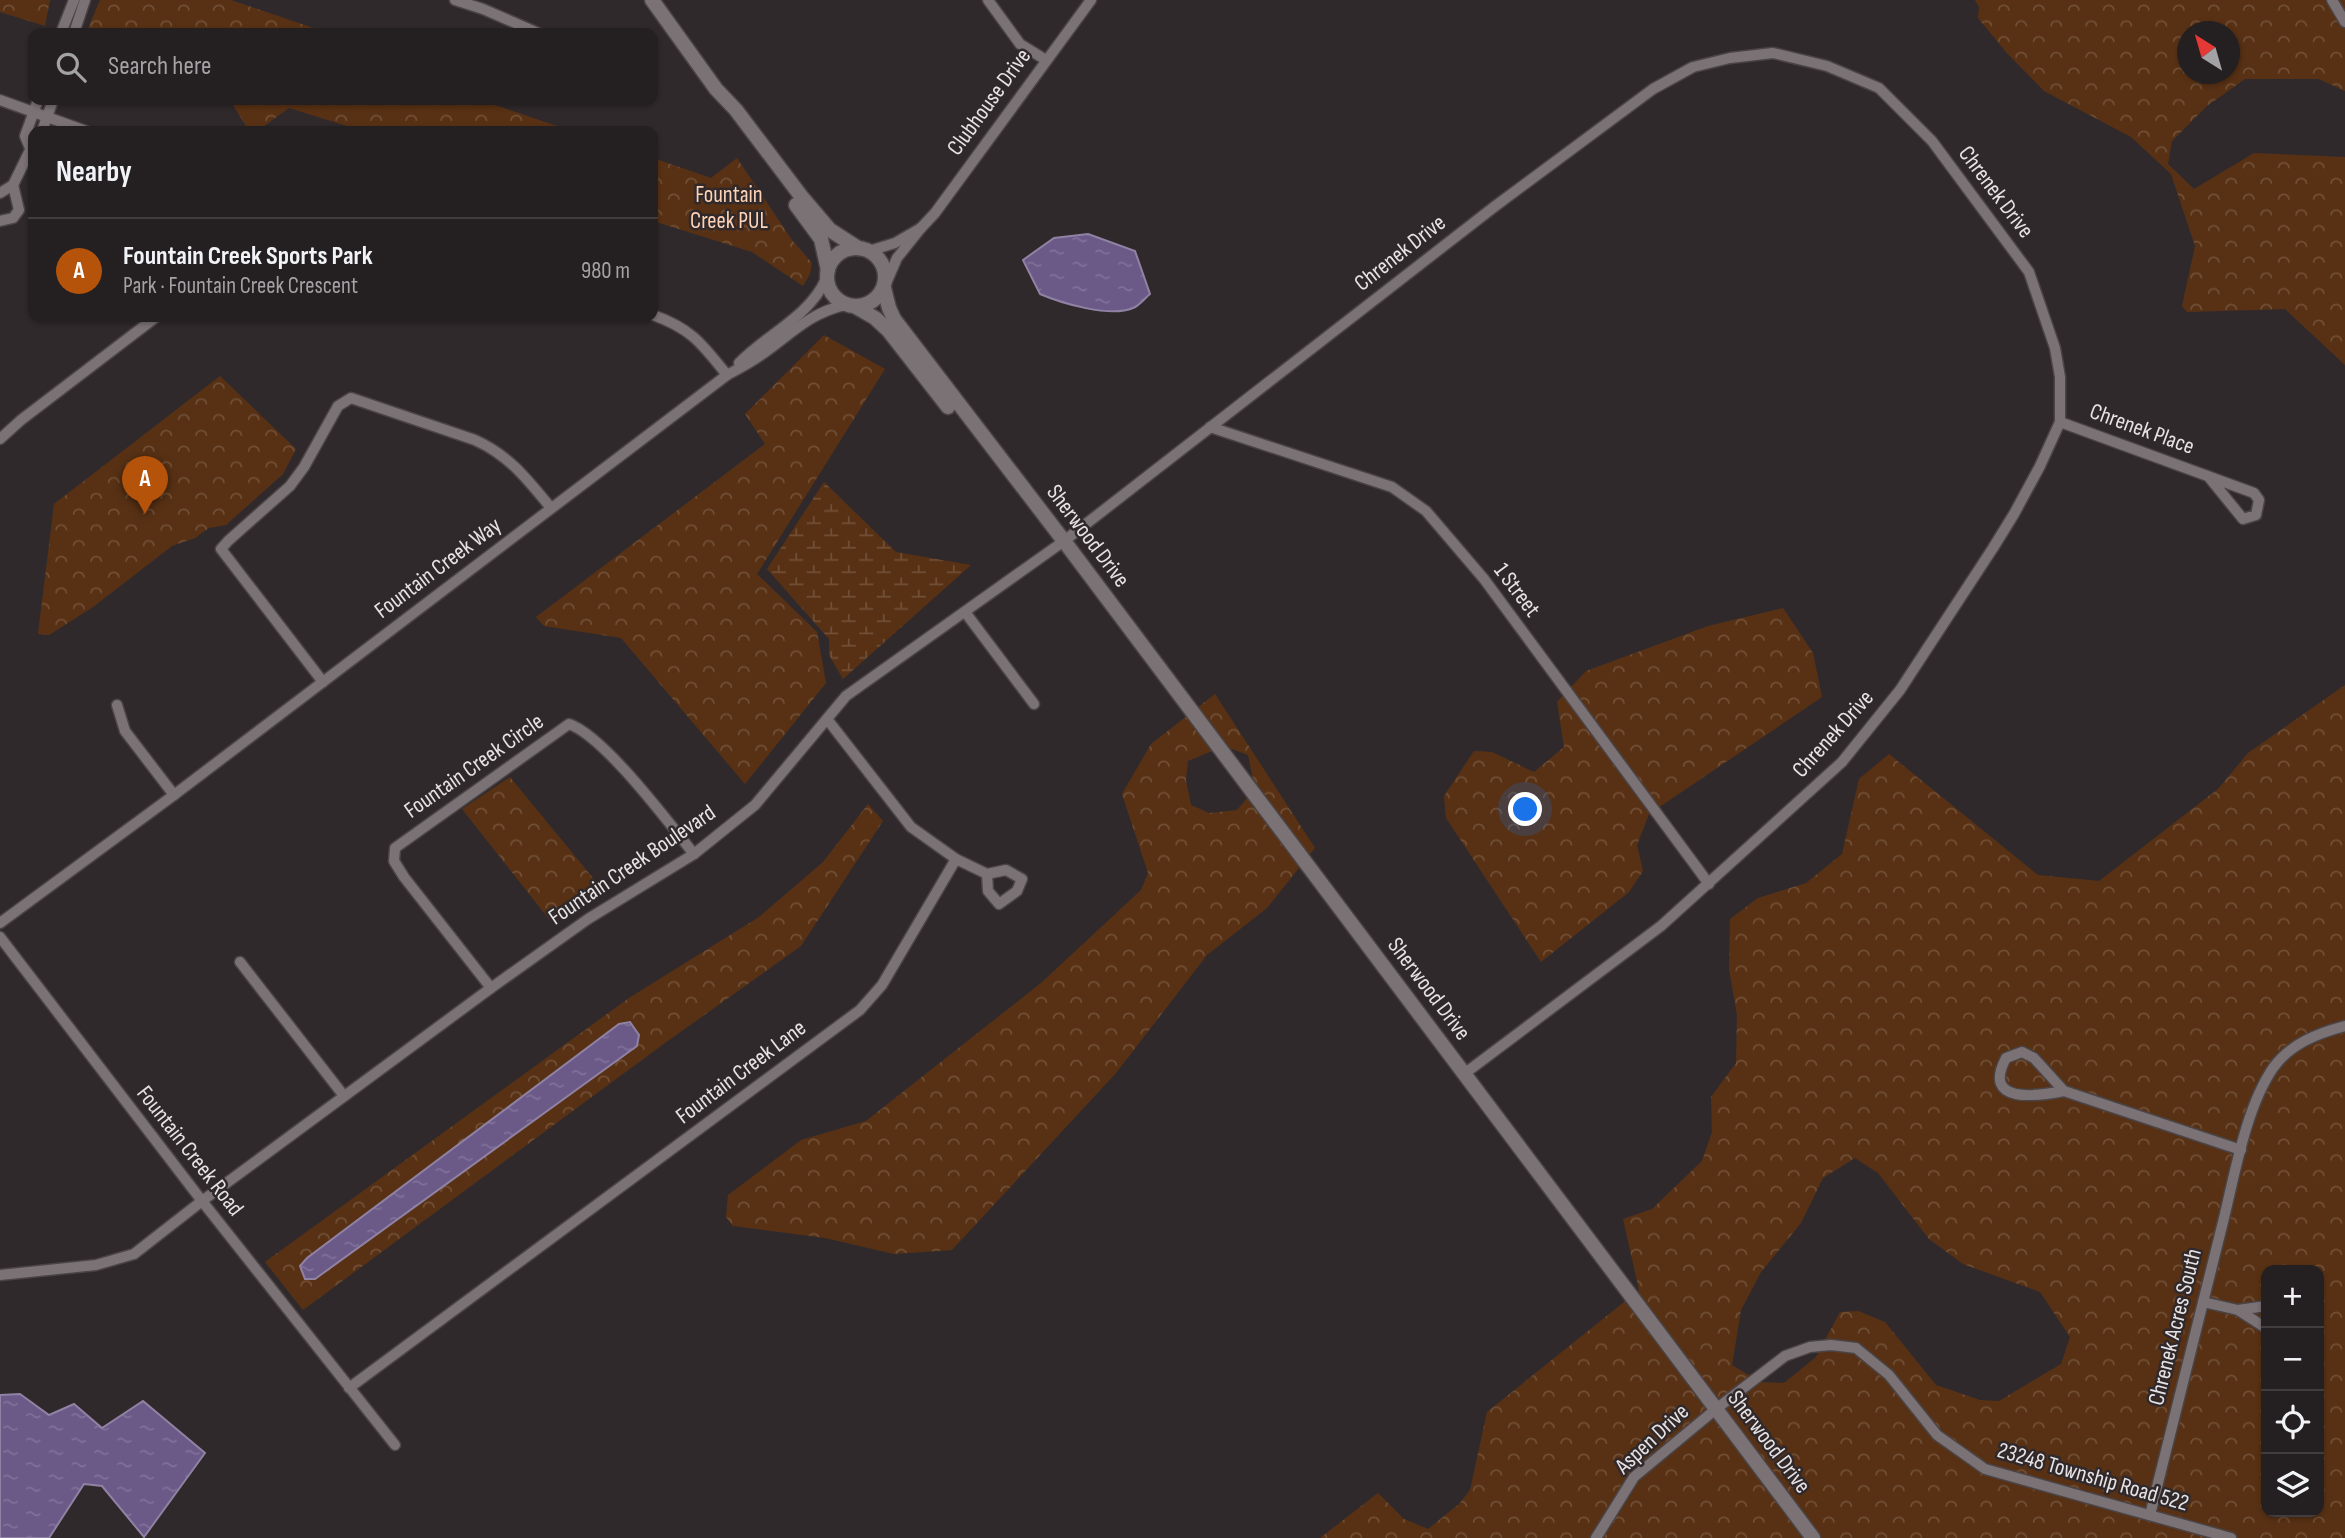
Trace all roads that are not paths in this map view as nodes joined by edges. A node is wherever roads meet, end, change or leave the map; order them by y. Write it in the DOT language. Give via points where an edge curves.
graph roads {
  1 [pos="74,0"];
  2 [pos="85,0"];
  3 [pos="455,0"];
  4 [pos="652,0"];
  5 [pos="988,0"];
  6 [pos="1091,0"];
  7 [pos="2332,0"];
  8 [pos="2345,22"];
  9 [pos="63,28"];
  10 [pos="76,28"];
  11 [pos="527,28"];
  12 [pos="1046,60"];
  13 [pos="716,89"];
  14 [pos="0,100"];
  15 [pos="28,104"];
  16 [pos="36,105"];
  17 [pos="52,105"];
  18 [pos="48,117"];
  19 [pos="29,126"];
  20 [pos="44,126"];
  21 [pos="72,126"];
  22 [pos="28,154"];
  23 [pos="13,185"];
  24 [pos="0,192"];
  25 [pos="0,221"];
  26 [pos="921,228"];
  27 [pos="864,249"];
  28 [pos="827,274"];
  29 [pos="884,288"];
  30 [pos="850,306"];
  31 [pos="658,317"];
  32 [pos="149,322"];
  33 [pos="727,375"];
  34 [pos="2060,422"];
  35 [pos="1210,427"];
  36 [pos="0,439"];
  37 [pos="1008,467"];
  38 [pos="2208,476"];
  39 [pos="551,508"];
  40 [pos="1064,541"];
  41 [pos="965,612"];
  42 [pos="323,682"];
  43 [pos="1034,704"];
  44 [pos="117,705"];
  45 [pos="827,719"];
  46 [pos="174,795"];
  47 [pos="694,853"];
  48 [pos="956,859"];
  49 [pos="987,874"];
  50 [pos="1709,884"];
  51 [pos="0,923"];
  52 [pos="0,937"];
  53 [pos="240,962"];
  54 [pos="491,988"];
  55 [pos="2345,1026"];
  56 [pos="1464,1074"];
  57 [pos="2064,1091"];
  58 [pos="344,1096"];
  59 [pos="2241,1150"];
  60 [pos="202,1201"];
  61 [pos="0,1275"];
  62 [pos="2203,1302"];
  63 [pos="2261,1307"];
  64 [pos="2238,1310"];
  65 [pos="2261,1325"];
  66 [pos="349,1388"];
  67 [pos="1716,1409"];
  68 [pos="395,1445"];
  69 [pos="2150,1515"];
  70 [pos="1596,1538"];
  71 [pos="1813,1538"];
  72 [pos="2231,1538"];
  1 -- 9 [label="street"];
  2 -- 10 [label="street"];
  3 -- 11 [label="street"];
  4 -- 13 [label="street"];
  5 -- 12 [label="street" via="1020,44"];
  6 -- 12 [label="street, Clubhouse Drive"];
  7 -- 8 [label="street"];
  12 -- 26 [label="street, Clubhouse Drive"];
  13 -- 27 [label="street" via="830,230"];
  13 -- 28 [label="street" via="818,233 825,247"];
  14 -- 15 [label="street"];
  16 -- 18 [label="street"];
  16 -- 19 [label="street"];
  17 -- 18 [label="street"];
  18 -- 20 [label="street"];
  18 -- 21 [label="street"];
  22 -- 23 [label="street"];
  23 -- 24 [label="street"];
  23 -- 25 [label="street" via="19,210 13,218"];
  26 -- 27 [label="street, Clubhouse Drive" via="895,243"];
  26 -- 29 [label="street, Clubhouse Drive" via="897,258"];
  27 -- 28 [label="street" via="839,253"];
  27 -- 29 [label="street" via="882,262"];
  28 -- 30 [label="street" via="832,295"];
  28 -- 33 [label="street, Fountain Creek Way" via="806,309"];
  29 -- 30 [label="street" via="873,302"];
  29 -- 37 [label="street, Sherwood Drive" via="894,319"];
  30 -- 33 [label="street, Fountain Creek Way" via="814,315"];
  30 -- 37 [label="street, Sherwood Drive" via="882,324 973,439"];
  31 -- 33 [label="street" via="698,338"];
  32 -- 36 [label="street"];
  33 -- 39 [label="street, Fountain Creek Way"];
  34 -- 35 [label="street, Chrenek Drive" via="2055,348 2029,272 1932,141 1879,88 1827,66 1773,53 1693,67 1653,89"];
  34 -- 38 [label="street, Chrenek Place"];
  34 -- 50 [label="street, Chrenek Drive" via="2014,514 1900,690 1842,762"];
  35 -- 40 [label="street, Chrenek Drive"];
  35 -- 50 [label="street, 1 Street" via="1391,487 1426,511 1484,579"];
  37 -- 40 [label="street, Sherwood Drive"];
  38 -- 38 [label="street, Chrenek Place" via="2243,519 2256,515 2259,500 2254,493"];
  39 -- 42 [label="street, Fountain Creek Way"];
  39 -- 42 [label="street" via="514,464 492,447 351,398 338,406 289,486 222,549"];
  40 -- 41 [label="street, Fountain Creek Boulevard"];
  40 -- 56 [label="street, Sherwood Drive"];
  41 -- 43 [label="street"];
  41 -- 45 [label="street, Fountain Creek Boulevard" via="846,696"];
  42 -- 46 [label="street, Fountain Creek Way"];
  44 -- 46 [label="street" via="125,731"];
  45 -- 47 [label="street, Fountain Creek Boulevard" via="755,805"];
  45 -- 48 [label="street" via="911,827"];
  46 -- 51 [label="street, Fountain Creek Way"];
  47 -- 54 [label="street, Fountain Creek Boulevard" via="588,919"];
  47 -- 54 [label="street, Fountain Creek Circle" via="620,766 582,728 569,724 395,848 394,861 404,877"];
  48 -- 49 [label="street"];
  48 -- 66 [label="street, Fountain Creek Lane" via="882,985 860,1010"];
  50 -- 56 [label="street, Chrenek Drive" via="1661,926"];
  52 -- 60 [label="street, Fountain Creek Road"];
  53 -- 58 [label="street"];
  54 -- 58 [label="street, Fountain Creek Boulevard"];
  55 -- 59 [label="street, Chrenek Acres South" via="2312,1036 2275,1065 2260,1091"];
  56 -- 67 [label="street, Sherwood Drive"];
  57 -- 57 [label="street" via="2034,1058 2022,1052 2006,1058 1999,1072 2001,1083 2020,1096"];
  57 -- 59 [label="street"];
  58 -- 60 [label="street, Fountain Creek Boulevard"];
  59 -- 62 [label="street, Chrenek Acres South"];
  60 -- 61 [label="street, Fountain Creek Boulevard" via="134,1254 96,1265"];
  60 -- 66 [label="street, Fountain Creek Road"];
  62 -- 64 [label="street"];
  62 -- 69 [label="street, Chrenek Acres South"];
  63 -- 64 [label="street"];
  64 -- 65 [label="street"];
  66 -- 68 [label="street, Fountain Creek Road"];
  67 -- 69 [label="street, 23248 Township Road 522" via="1785,1356 1810,1347 1856,1348 1889,1375 1937,1435 1985,1469"];
  67 -- 70 [label="street, Aspen Drive" via="1634,1477"];
  67 -- 71 [label="street, Sherwood Drive"];
  69 -- 72 [label="street, 23248 Township Road 522"];
}
